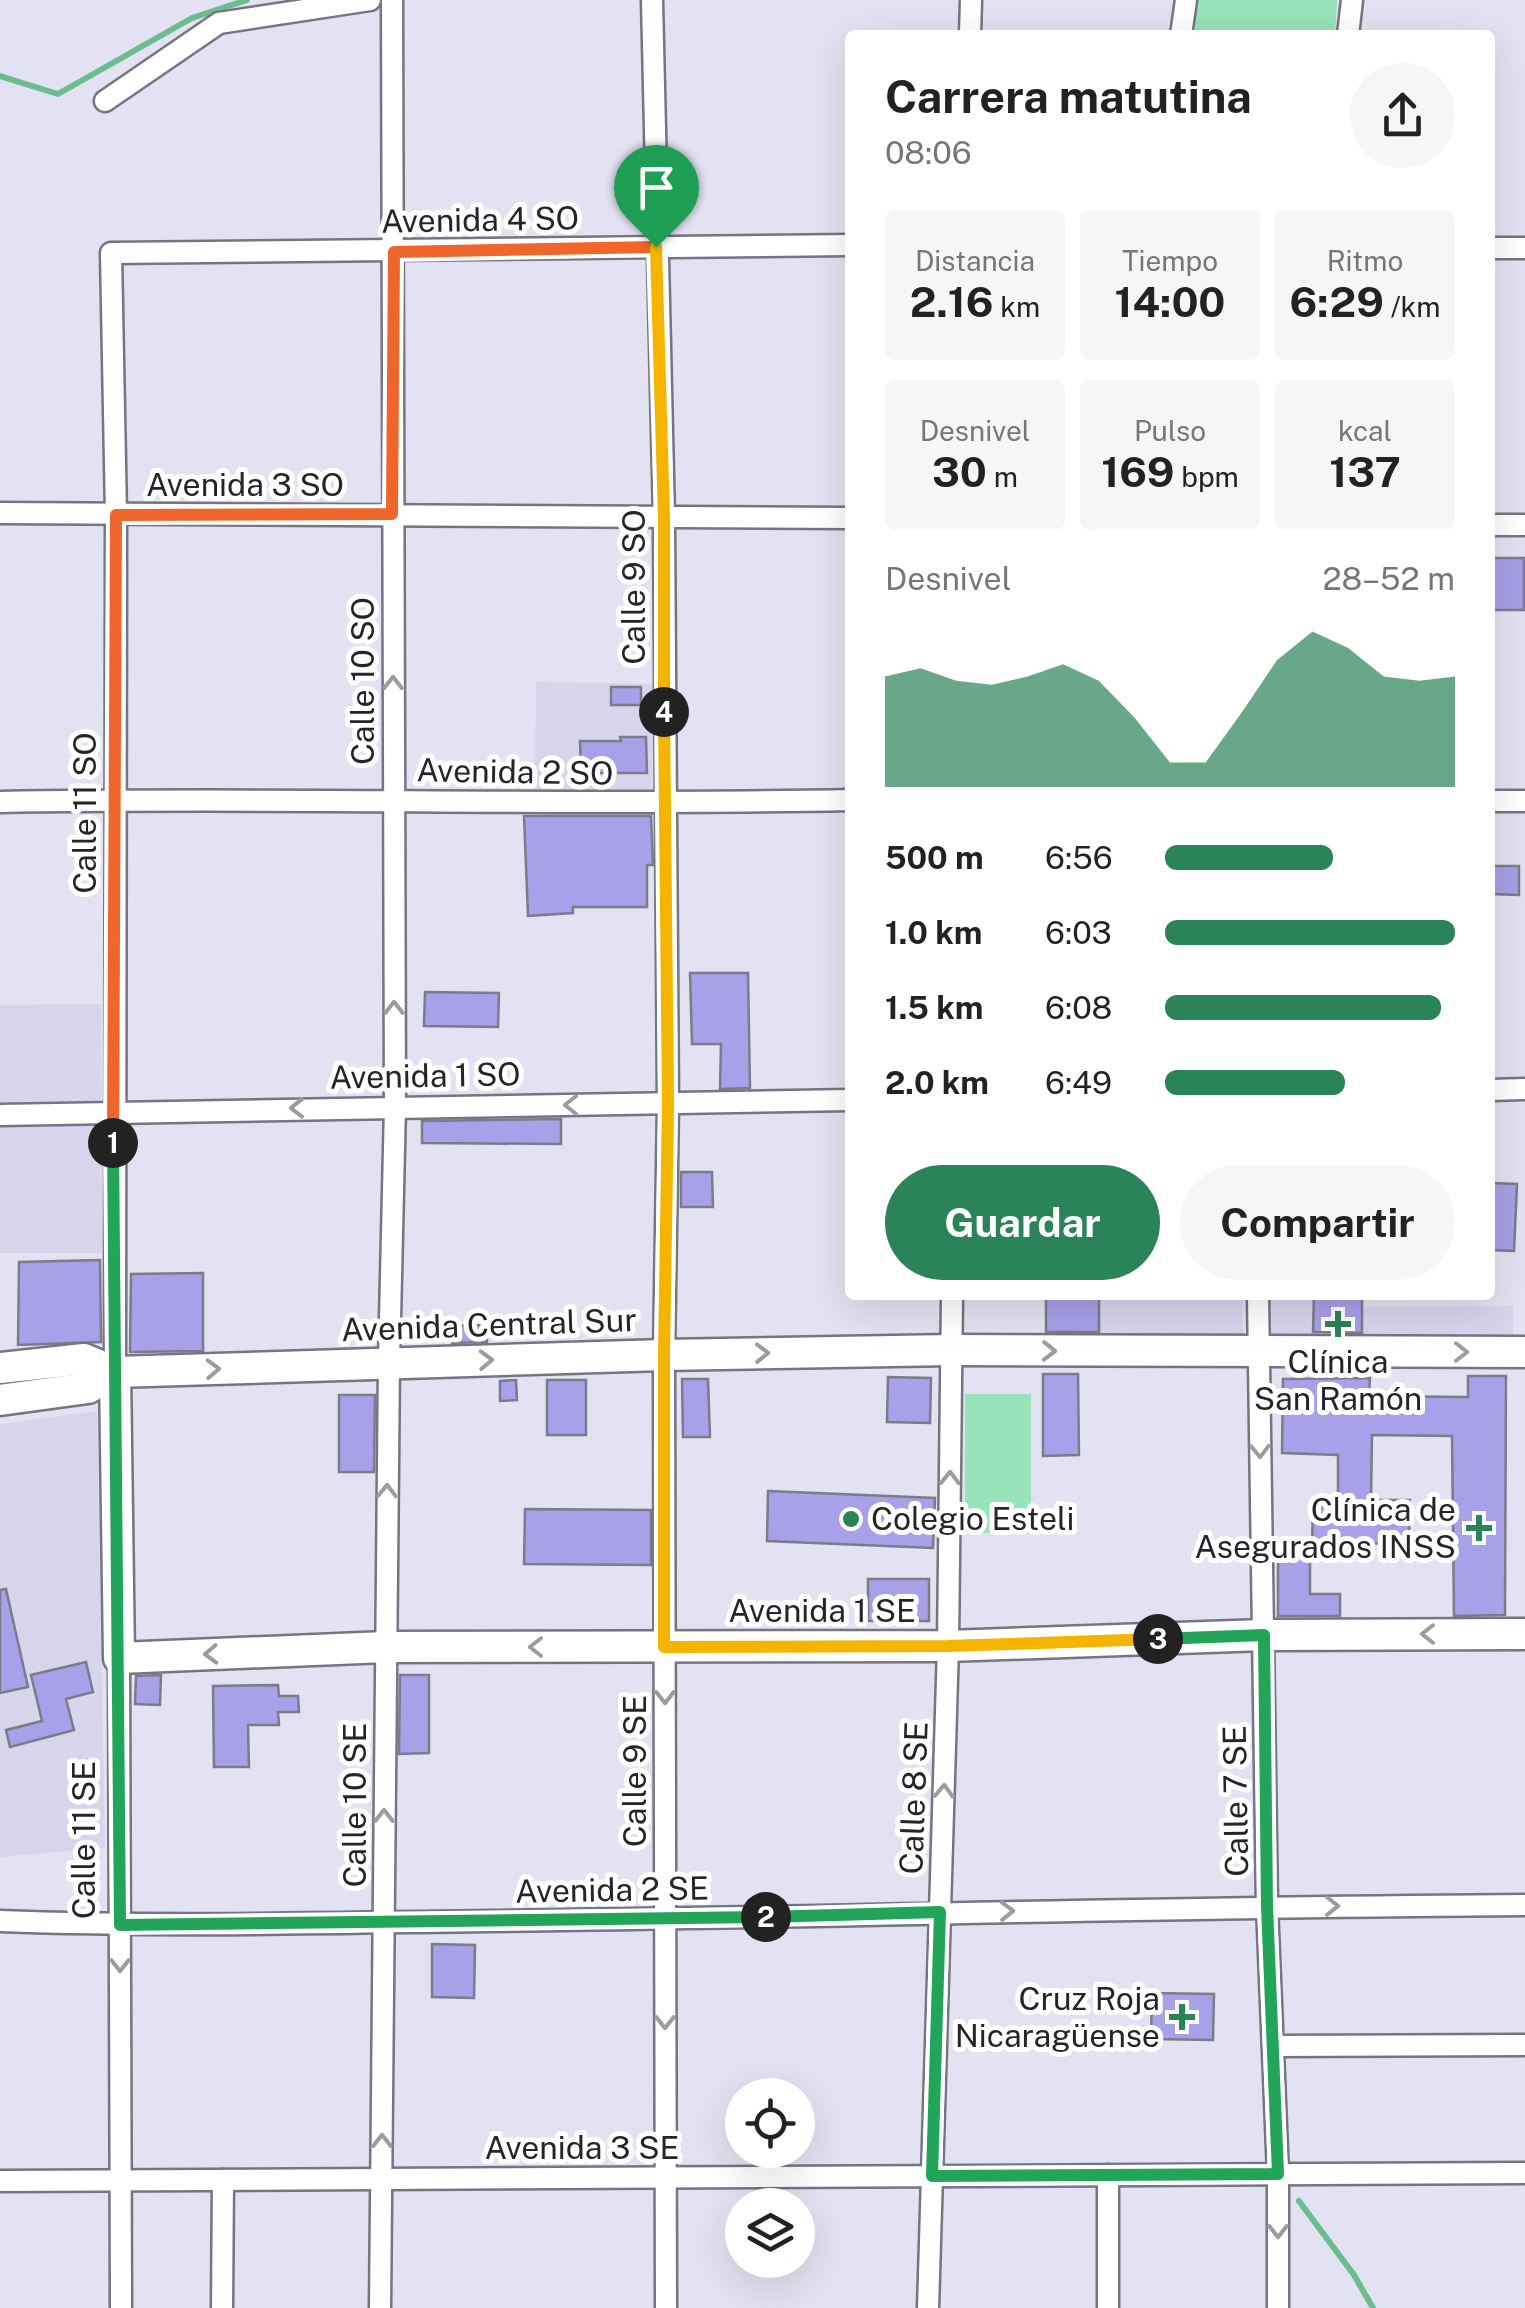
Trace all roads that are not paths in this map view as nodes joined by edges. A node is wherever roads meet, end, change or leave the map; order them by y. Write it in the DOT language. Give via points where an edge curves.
graph roads {
  1 [pos="370,0"];
  2 [pos="392,0"];
  3 [pos="652,0"];
  4 [pos="971,0"];
  5 [pos="1186,0"];
  6 [pos="1352,0"];
  7 [pos="970,30"];
  8 [pos="1182,30"];
  9 [pos="1349,30"];
  10 [pos="105,101"];
  11 [pos="845,245"];
  12 [pos="656,247"];
  13 [pos="1495,248"];
  14 [pos="1525,248"];
  15 [pos="394,252"];
  16 [pos="111,253"];
  17 [pos="0,513"];
  18 [pos="392,514"];
  19 [pos="116,515"];
  20 [pos="664,518"];
  21 [pos="845,518"];
  22 [pos="1495,525"];
  23 [pos="1525,526"];
  24 [pos="116,800"];
  25 [pos="845,800"];
  26 [pos="1495,800"];
  27 [pos="1525,800"];
  28 [pos="393,801"];
  29 [pos="0,802"];
  30 [pos="664,804"];
  31 [pos="1525,1089"];
  32 [pos="1495,1090"];
  33 [pos="845,1100"];
  34 [pos="668,1105"];
  35 [pos="395,1106"];
  36 [pos="113,1113"];
  37 [pos="0,1115"];
  38 [pos="952,1300"];
  39 [pos="1258,1300"];
  40 [pos="952,1350"];
  41 [pos="1525,1352"];
  42 [pos="1258,1354"];
  43 [pos="664,1355"];
  44 [pos="388,1362"];
  45 [pos="0,1368"];
  46 [pos="115,1372"];
  47 [pos="0,1400"];
  48 [pos="1525,1634"];
  49 [pos="1264,1635"];
  50 [pos="948,1646"];
  51 [pos="386,1647"];
  52 [pos="664,1647"];
  53 [pos="118,1658"];
  54 [pos="1525,1904"];
  55 [pos="1267,1906"];
  56 [pos="940,1912"];
  57 [pos="665,1920"];
  58 [pos="0,1921"];
  59 [pos="384,1922"];
  60 [pos="120,1925"];
  61 [pos="1525,2045"];
  62 [pos="1273,2046"];
  63 [pos="1525,2173"];
  64 [pos="1278,2174"];
  65 [pos="1108,2175"];
  66 [pos="932,2176"];
  67 [pos="666,2178"];
  68 [pos="381,2179"];
  69 [pos="121,2180"];
  70 [pos="224,2180"];
  71 [pos="0,2181"];
  72 [pos="121,2308"];
  73 [pos="222,2308"];
  74 [pos="380,2308"];
  75 [pos="666,2308"];
  76 [pos="928,2308"];
  77 [pos="1108,2308"];
  78 [pos="1278,2308"];
  1 -- 10 [label="street" via="219,23"];
  2 -- 15 [label="street, Calle 10 SO"];
  3 -- 12 [label="street, Calle 9 SO"];
  4 -- 7 [label="street"];
  5 -- 8 [label="street"];
  6 -- 9 [label="street"];
  11 -- 12 [label="street, Avenida 4 SO"];
  12 -- 15 [label="street, Avenida 4 SO"];
  12 -- 20 [label="street, Calle 9 SO"];
  13 -- 14 [label="street"];
  15 -- 16 [label="street, Avenida 4 SO"];
  15 -- 18 [label="street, Calle 10 SO"];
  16 -- 19 [label="street, Calle 11 SO"];
  17 -- 19 [label="street, Avenida 3 SO"];
  18 -- 19 [label="street, Avenida 3 SO"];
  18 -- 20 [label="street, Avenida 3 SO"];
  28 -- 18 [label="street, Calle 10 SO, one-way"];
  19 -- 24 [label="street, Calle 11 SO"];
  20 -- 21 [label="street, Avenida 3 SO"];
  20 -- 30 [label="street, Calle 9 SO"];
  22 -- 23 [label="street"];
  24 -- 28 [label="street, Avenida 2 SO"];
  24 -- 29 [label="street, Avenida 2 SO"];
  24 -- 36 [label="street, Calle 11 SO"];
  25 -- 30 [label="street, Avenida 2 SO"];
  26 -- 27 [label="street"];
  28 -- 30 [label="street, Avenida 2 SO"];
  35 -- 28 [label="street, Calle 10 SO, one-way"];
  30 -- 34 [label="street, Calle 9 SO"];
  31 -- 32 [label="street"];
  33 -- 34 [label="street, Avenida 1 SO"];
  34 -- 35 [label="street, Avenida 1 SO, one-way"];
  34 -- 43 [label="street, Calle 9 SO"];
  35 -- 36 [label="street, Avenida 1 SO, one-way"];
  35 -- 44 [label="street, Calle 10 SO"];
  36 -- 37 [label="street, Avenida 1 SO"];
  36 -- 46 [label="street, Calle 11 SO"];
  38 -- 40 [label="street, Calle 8 SE"];
  39 -- 42 [label="street, Calle 7 SE"];
  40 -- 42 [label="street, Avenida Central Sur, one-way"];
  43 -- 40 [label="street, Avenida Central Sur, one-way"];
  50 -- 40 [label="street, Calle 8 SE, one-way"];
  42 -- 41 [label="street, Avenida Central Sur, one-way"];
  42 -- 49 [label="street, Calle 7 SE, one-way"];
  44 -- 43 [label="street, Avenida Central Sur, one-way"];
  43 -- 52 [label="street, Calle 9 SE"];
  46 -- 44 [label="street, Avenida Central Sur, one-way"];
  51 -- 44 [label="street, Calle 10 SE, one-way"];
  45 -- 46 [label="street, Avenida Central Sur" via="84,1359"];
  46 -- 47 [label="street, Avenida Central Sur" via="88,1388"];
  46 -- 53 [label="street, Calle 11 SE"];
  48 -- 49 [label="street, Avenida 1 SE, one-way"];
  49 -- 50 [label="street, Avenida 1 SE"];
  49 -- 55 [label="street, Calle 7 SE"];
  50 -- 52 [label="street, Avenida 1 SE"];
  56 -- 50 [label="street, Calle 8 SE, one-way"];
  52 -- 51 [label="street, Avenida 1 SE, one-way"];
  51 -- 53 [label="street, Avenida 1 SE, one-way"];
  59 -- 51 [label="street, Calle 10 SE, one-way"];
  52 -- 57 [label="street, Calle 9 SE, one-way"];
  53 -- 60 [label="street, Calle 11 SE"];
  55 -- 54 [label="street, Avenida 2 SE, one-way"];
  56 -- 55 [label="street, Avenida 2 SE, one-way"];
  55 -- 62 [label="street, Calle 7 SE"];
  56 -- 57 [label="street, Avenida 2 SE"];
  56 -- 66 [label="street, Calle 8 SE"];
  57 -- 59 [label="street, Avenida 2 SE"];
  57 -- 67 [label="street, Calle 9 SE, one-way"];
  58 -- 60 [label="street, Avenida 2 SE"];
  59 -- 60 [label="street, Avenida 2 SE"];
  68 -- 59 [label="street, Calle 10 SE, one-way"];
  60 -- 69 [label="street, Calle 11 SE, one-way"];
  61 -- 62 [label="street"];
  62 -- 64 [label="street, Calle 7 SE"];
  63 -- 64 [label="street, Avenida 3 SE"];
  64 -- 65 [label="street, Avenida 3 SE"];
  64 -- 78 [label="street, Calle 7 SE, one-way"];
  65 -- 66 [label="street, Avenida 3 SE"];
  65 -- 77 [label="street"];
  66 -- 67 [label="street, Avenida 3 SE"];
  66 -- 76 [label="street, Calle 8 SE"];
  67 -- 68 [label="street, Avenida 3 SE"];
  67 -- 75 [label="street, Calle 9 SE"];
  68 -- 70 [label="street, Avenida 3 SE"];
  68 -- 74 [label="street, Calle 10 SE"];
  69 -- 70 [label="street, Avenida 3 SE"];
  69 -- 71 [label="street, Avenida 3 SE"];
  69 -- 72 [label="street, Calle 11 SE"];
  70 -- 73 [label="street"];
}
